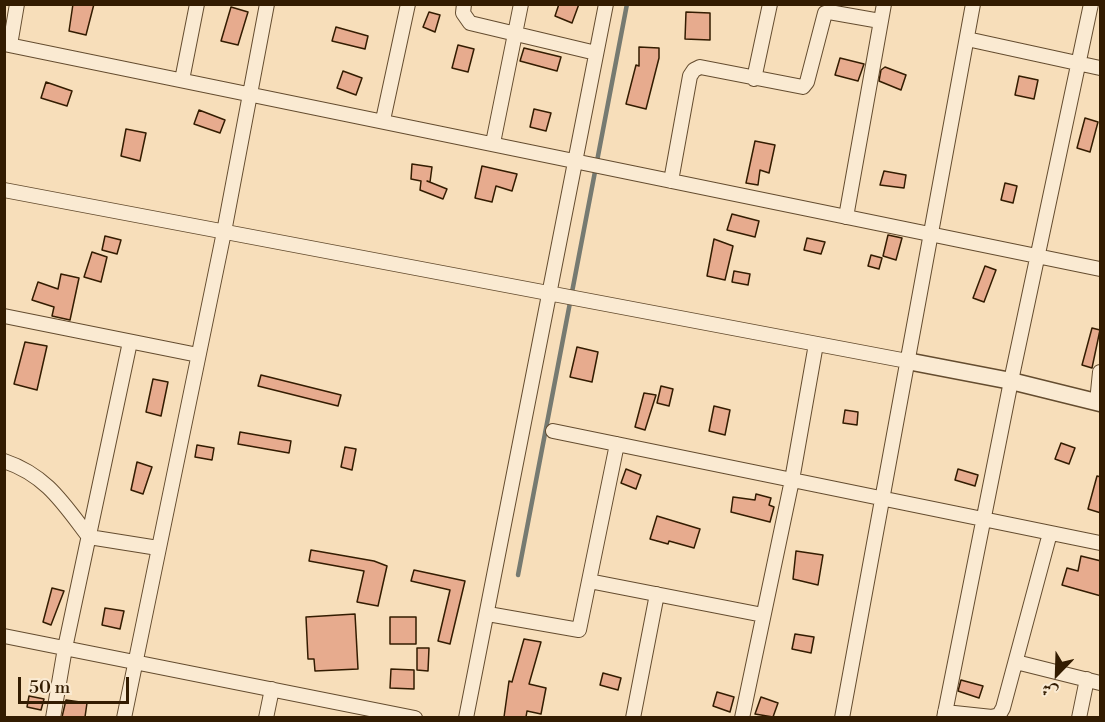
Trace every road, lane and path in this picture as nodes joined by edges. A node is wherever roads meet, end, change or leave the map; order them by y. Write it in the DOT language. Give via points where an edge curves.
graph roads {
  1 [pos="17,4"];
  2 [pos="197,4"];
  3 [pos="267,4"];
  4 [pos="408,4"];
  5 [pos="464,4"];
  6 [pos="521,4"];
  7 [pos="606,4"];
  8 [pos="770,4"];
  9 [pos="884,4"];
  10 [pos="973,4"];
  11 [pos="1091,4"];
  12 [pos="880,21"];
  13 [pos="516,36"];
  14 [pos="967,39"];
  15 [pos="7,45"];
  16 [pos="596,53"];
  17 [pos="1079,62"];
  18 [pos="1101,68"];
  19 [pos="754,79"];
  20 [pos="182,80"];
  21 [pos="252,93"];
  22 [pos="383,120"];
  23 [pos="493,143"];
  24 [pos="575,160"];
  25 [pos="671,181"];
  26 [pos="4,190"];
  27 [pos="846,217"];
  28 [pos="224,232"];
  29 [pos="932,233"];
  30 [pos="1039,255"];
  31 [pos="1101,269"];
  32 [pos="551,294"];
  33 [pos="4,316"];
  34 [pos="130,342"];
  35 [pos="816,344"];
  36 [pos="198,356"];
  37 [pos="907,361"];
  38 [pos="1101,372"];
  39 [pos="1011,381"];
  40 [pos="1099,403"];
  41 [pos="553,431"];
  42 [pos="617,444"];
  43 [pos="4,460"];
  44 [pos="792,480"];
  45 [pos="882,499"];
  46 [pos="984,519"];
  47 [pos="1050,533"];
  48 [pos="89,537"];
  49 [pos="1101,543"];
  50 [pos="158,548"];
  51 [pos="589,581"];
  52 [pos="657,594"];
  53 [pos="488,614"];
  54 [pos="764,615"];
  55 [pos="4,636"];
  56 [pos="65,648"];
  57 [pos="135,662"];
  58 [pos="1016,662"];
  59 [pos="1094,681"];
  60 [pos="272,689"];
  61 [pos="945,714"];
  62 [pos="384,715"];
  63 [pos="53,717"];
  64 [pos="124,717"];
  65 [pos="266,717"];
  66 [pos="415,717"];
  67 [pos="466,717"];
  68 [pos="633,717"];
  69 [pos="742,717"];
  70 [pos="842,717"];
  71 [pos="1079,717"];
  1 -- 15 [label="street"];
  2 -- 20 [label="street"];
  3 -- 21 [label="street"];
  4 -- 22 [label="street"];
  5 -- 13 [label="street" via="463,13 470,23"];
  6 -- 13 [label="street"];
  7 -- 16 [label="street"];
  8 -- 19 [label="street"];
  9 -- 12 [label="street"];
  10 -- 14 [label="street"];
  11 -- 17 [label="street"];
  12 -- 19 [label="street" via="825,13 803,87"];
  12 -- 27 [label="street"];
  13 -- 16 [label="street"];
  13 -- 23 [label="street"];
  14 -- 17 [label="street"];
  14 -- 29 [label="street"];
  15 -- 20 [label="street"];
  16 -- 24 [label="street"];
  17 -- 18 [label="street"];
  17 -- 30 [label="street"];
  19 -- 25 [label="street" via="700,67 694,70"];
  20 -- 21 [label="street"];
  21 -- 22 [label="street"];
  21 -- 28 [label="street"];
  22 -- 23 [label="street"];
  23 -- 24 [label="street"];
  24 -- 25 [label="street"];
  24 -- 32 [label="street"];
  25 -- 27 [label="street"];
  26 -- 28 [label="street"];
  27 -- 29 [label="street"];
  28 -- 32 [label="street"];
  28 -- 36 [label="street"];
  29 -- 30 [label="street"];
  29 -- 37 [label="street"];
  30 -- 31 [label="street"];
  30 -- 39 [label="street"];
  32 -- 35 [label="street"];
  32 -- 53 [label="street"];
  33 -- 34 [label="street"];
  34 -- 36 [label="street"];
  34 -- 48 [label="street"];
  35 -- 37 [label="street"];
  35 -- 44 [label="street"];
  36 -- 50 [label="street"];
  37 -- 39 [label="street"];
  37 -- 45 [label="street"];
  38 -- 40 [label="street"];
  39 -- 40 [label="street"];
  39 -- 46 [label="street"];
  41 -- 42 [label="street"];
  42 -- 44 [label="street"];
  42 -- 51 [label="street"];
  43 -- 48 [label="street" via="28,469 42,480"];
  44 -- 45 [label="street"];
  44 -- 54 [label="street"];
  45 -- 46 [label="street"];
  45 -- 70 [label="street"];
  46 -- 47 [label="street"];
  46 -- 61 [label="street"];
  47 -- 49 [label="street"];
  47 -- 58 [label="street"];
  48 -- 50 [label="street"];
  48 -- 56 [label="street"];
  50 -- 57 [label="street"];
  51 -- 52 [label="street"];
  51 -- 53 [label="street" via="579,630"];
  52 -- 54 [label="street"];
  52 -- 68 [label="street"];
  53 -- 67 [label="street"];
  54 -- 69 [label="street"];
  55 -- 56 [label="street"];
  56 -- 57 [label="street"];
  56 -- 63 [label="street"];
  57 -- 60 [label="street"];
  57 -- 64 [label="street"];
  58 -- 59 [label="street"];
  58 -- 61 [label="street" via="999,715"];
  59 -- 71 [label="street"];
  60 -- 62 [label="street"];
  60 -- 65 [label="street"];
  62 -- 66 [label="street"];
}
